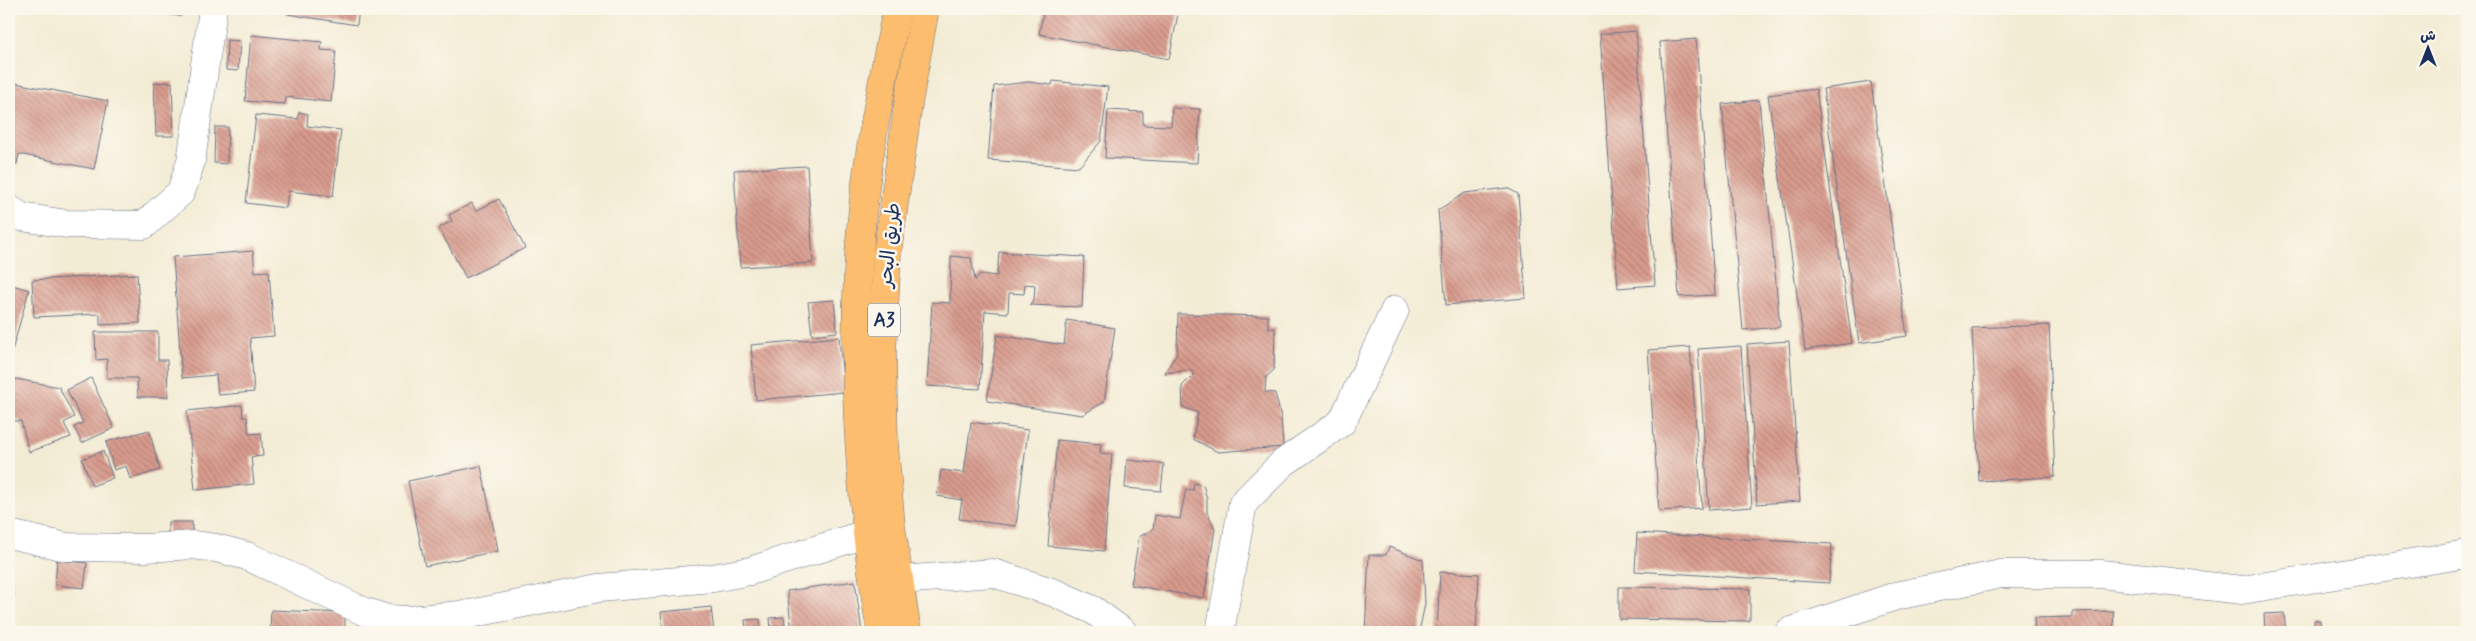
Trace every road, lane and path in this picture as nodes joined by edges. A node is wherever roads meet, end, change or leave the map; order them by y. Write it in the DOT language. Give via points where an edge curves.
graph roads {
  1 [pos="213,9"];
  2 [pos="897,9"];
  3 [pos="925,9"];
  4 [pos="9,209"];
  5 [pos="1395,310"];
  6 [pos="879,530"];
  7 [pos="9,534"];
  8 [pos="2467,554"];
  9 [pos="900,580"];
  10 [pos="874,585"];
  11 [pos="881,632"];
  12 [pos="907,632"];
  13 [pos="1122,632"];
  14 [pos="1220,632"];
  15 [pos="1790,632"];
  1 -- 4 [label="street" via="191,161 182,192 144,225 67,224 21,217"];
  2 -- 6 [label="highway, طريق البحر / A3" via="871,146 859,276 857,349"];
  3 -- 6 [label="highway, طريق البحر / A3" via="887,254"];
  5 -- 14 [label="street" via="1342,422 1283,463 1243,503"];
  6 -- 7 [label="street" via="793,559 731,575 599,588 470,614 410,620 388,619 362,611 247,556 216,548 193,545 66,547"];
  6 -- 9 [label="highway, طريق البحر / A3"];
  6 -- 10 [label="highway, طريق البحر / A3"];
  8 -- 15 [label="street" via="2242,590 2102,574 2001,574 1896,596"];
  9 -- 10 [label="street"];
  9 -- 12 [label="highway, طريق البحر / A3"];
  9 -- 13 [label="street" via="993,573 1055,593 1093,610"];
  10 -- 11 [label="highway, طريق البحر / A3"];
}
